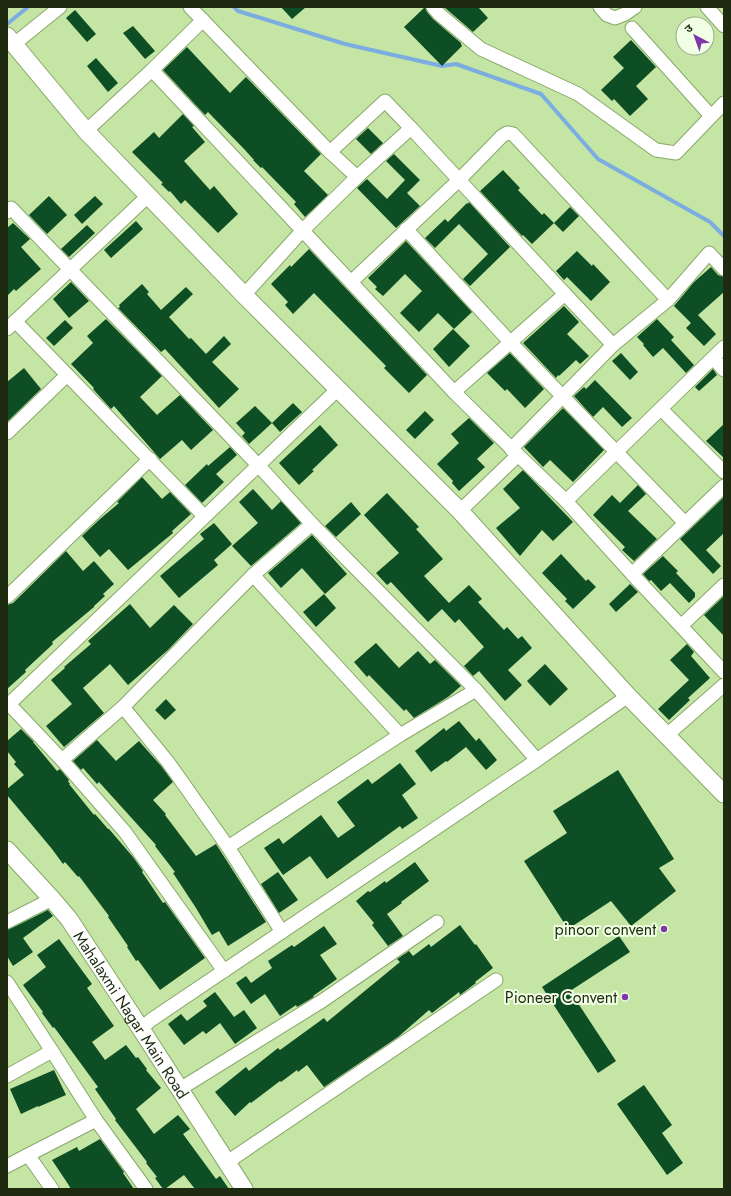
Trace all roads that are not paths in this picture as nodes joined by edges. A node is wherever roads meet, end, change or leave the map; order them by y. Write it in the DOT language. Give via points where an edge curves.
graph roads {
  1 [pos="60,7"];
  2 [pos="190,7"];
  3 [pos="433,7"];
  4 [pos="600,7"];
  5 [pos="635,7"];
  6 [pos="707,7"];
  7 [pos="203,20"];
  8 [pos="724,26"];
  9 [pos="632,28"];
  10 [pos="9,39"];
  11 [pos="152,70"];
  12 [pos="724,103"];
  13 [pos="711,116"];
  14 [pos="411,128"];
  15 [pos="86,131"];
  16 [pos="330,152"];
  17 [pos="356,177"];
  18 [pos="459,180"];
  19 [pos="149,195"];
  20 [pos="8,208"];
  21 [pos="406,229"];
  22 [pos="302,231"];
  23 [pos="724,269"];
  24 [pos="70,270"];
  25 [pos="351,282"];
  26 [pos="565,294"];
  27 [pos="244,295"];
  28 [pos="668,300"];
  29 [pos="11,325"];
  30 [pos="511,342"];
  31 [pos="613,345"];
  32 [pos="724,347"];
  33 [pos="713,358"];
  34 [pos="724,370"];
  35 [pos="67,375"];
  36 [pos="338,388"];
  37 [pos="454,392"];
  38 [pos="563,397"];
  39 [pos="661,409"];
  40 [pos="7,433"];
  41 [pos="514,452"];
  42 [pos="616,452"];
  43 [pos="150,460"];
  44 [pos="258,465"];
  45 [pos="724,472"];
  46 [pos="724,486"];
  47 [pos="566,501"];
  48 [pos="460,511"];
  49 [pos="204,516"];
  50 [pos="685,523"];
  51 [pos="312,524"];
  52 [pos="632,574"];
  53 [pos="253,576"];
  54 [pos="724,585"];
  55 [pos="7,597"];
  56 [pos="681,626"];
  57 [pos="724,672"];
  58 [pos="724,685"];
  59 [pos="476,690"];
  60 [pos="628,696"];
  61 [pos="8,704"];
  62 [pos="122,707"];
  63 [pos="400,735"];
  64 [pos="667,735"];
  65 [pos="62,760"];
  66 [pos="536,760"];
  67 [pos="724,794"];
  68 [pos="228,847"];
  69 [pos="7,850"];
  70 [pos="52,899"];
  71 [pos="7,922"];
  72 [pos="437,922"];
  73 [pos="282,932"];
  74 [pos="224,971"];
  75 [pos="496,980"];
  76 [pos="7,982"];
  77 [pos="141,1028"];
  78 [pos="52,1051"];
  79 [pos="7,1076"];
  80 [pos="180,1089"];
  81 [pos="96,1120"];
  82 [pos="28,1154"];
  83 [pos="226,1163"];
  84 [pos="7,1166"];
  85 [pos="52,1189"];
  86 [pos="146,1189"];
  87 [pos="244,1189"];
  1 -- 10 [label="street"];
  2 -- 7 [label="street"];
  3 -- 13 [label="street" via="482,49 578,94 656,150 676,153"];
  4 -- 5 [label="street" via="607,15 615,18"];
  6 -- 8 [label="street"];
  7 -- 11 [label="street"];
  7 -- 16 [label="street"];
  9 -- 13 [label="street"];
  10 -- 15 [label="street"];
  11 -- 15 [label="street"];
  11 -- 22 [label="street"];
  12 -- 13 [label="street"];
  14 -- 16 [label="street" via="385,101"];
  14 -- 17 [label="street"];
  14 -- 18 [label="street"];
  15 -- 19 [label="street"];
  16 -- 17 [label="street"];
  17 -- 22 [label="street"];
  18 -- 21 [label="street"];
  18 -- 26 [label="street"];
  18 -- 28 [label="street" via="502,136 507,133 513,134"];
  19 -- 24 [label="street"];
  19 -- 27 [label="street"];
  20 -- 24 [label="street"];
  21 -- 25 [label="street"];
  21 -- 30 [label="street"];
  22 -- 25 [label="street"];
  22 -- 27 [label="street"];
  23 -- 28 [label="street" via="709,253"];
  24 -- 29 [label="street"];
  24 -- 44 [label="street"];
  25 -- 37 [label="street"];
  26 -- 30 [label="street"];
  26 -- 31 [label="street"];
  27 -- 36 [label="street"];
  28 -- 31 [label="street"];
  29 -- 35 [label="street"];
  30 -- 37 [label="street"];
  30 -- 38 [label="street"];
  31 -- 38 [label="street"];
  32 -- 33 [label="street"];
  33 -- 34 [label="street"];
  33 -- 39 [label="street"];
  35 -- 40 [label="street"];
  35 -- 43 [label="street"];
  36 -- 44 [label="street"];
  36 -- 48 [label="street"];
  37 -- 41 [label="street"];
  38 -- 41 [label="street"];
  38 -- 42 [label="street"];
  39 -- 42 [label="street"];
  39 -- 45 [label="street"];
  41 -- 47 [label="street"];
  41 -- 48 [label="street"];
  42 -- 47 [label="street"];
  42 -- 50 [label="street"];
  43 -- 49 [label="street"];
  43 -- 55 [label="street"];
  44 -- 49 [label="street"];
  44 -- 51 [label="street"];
  46 -- 50 [label="street"];
  47 -- 52 [label="street"];
  48 -- 60 [label="street"];
  49 -- 61 [label="street"];
  50 -- 52 [label="street"];
  51 -- 53 [label="street"];
  51 -- 59 [label="street"];
  52 -- 56 [label="street"];
  53 -- 62 [label="street"];
  53 -- 63 [label="street"];
  54 -- 56 [label="street"];
  56 -- 57 [label="street"];
  58 -- 64 [label="street"];
  59 -- 63 [label="street"];
  59 -- 66 [label="street"];
  60 -- 64 [label="street"];
  60 -- 66 [label="street"];
  61 -- 65 [label="street"];
  62 -- 65 [label="street"];
  62 -- 68 [label="street" via="168,762"];
  63 -- 68 [label="street"];
  64 -- 67 [label="street"];
  65 -- 74 [label="street" via="125,832"];
  66 -- 73 [label="street"];
  68 -- 73 [label="street"];
  69 -- 70 [label="street, Mahalaxmi Nagar Main Road"];
  70 -- 71 [label="street"];
  70 -- 77 [label="street, Mahalaxmi Nagar Main Road" via="69,918"];
  72 -- 80 [label="street" via="322,1001"];
  73 -- 74 [label="street"];
  74 -- 77 [label="street"];
  75 -- 83 [label="street"];
  76 -- 78 [label="street"];
  77 -- 80 [label="street, Mahalaxmi Nagar Main Road"];
  78 -- 79 [label="street"];
  78 -- 81 [label="street"];
  80 -- 83 [label="street, Mahalaxmi Nagar Main Road"];
  81 -- 82 [label="street"];
  81 -- 86 [label="street"];
  82 -- 84 [label="street"];
  82 -- 85 [label="street"];
  83 -- 87 [label="street, Mahalaxmi Nagar Main Road"];
}
